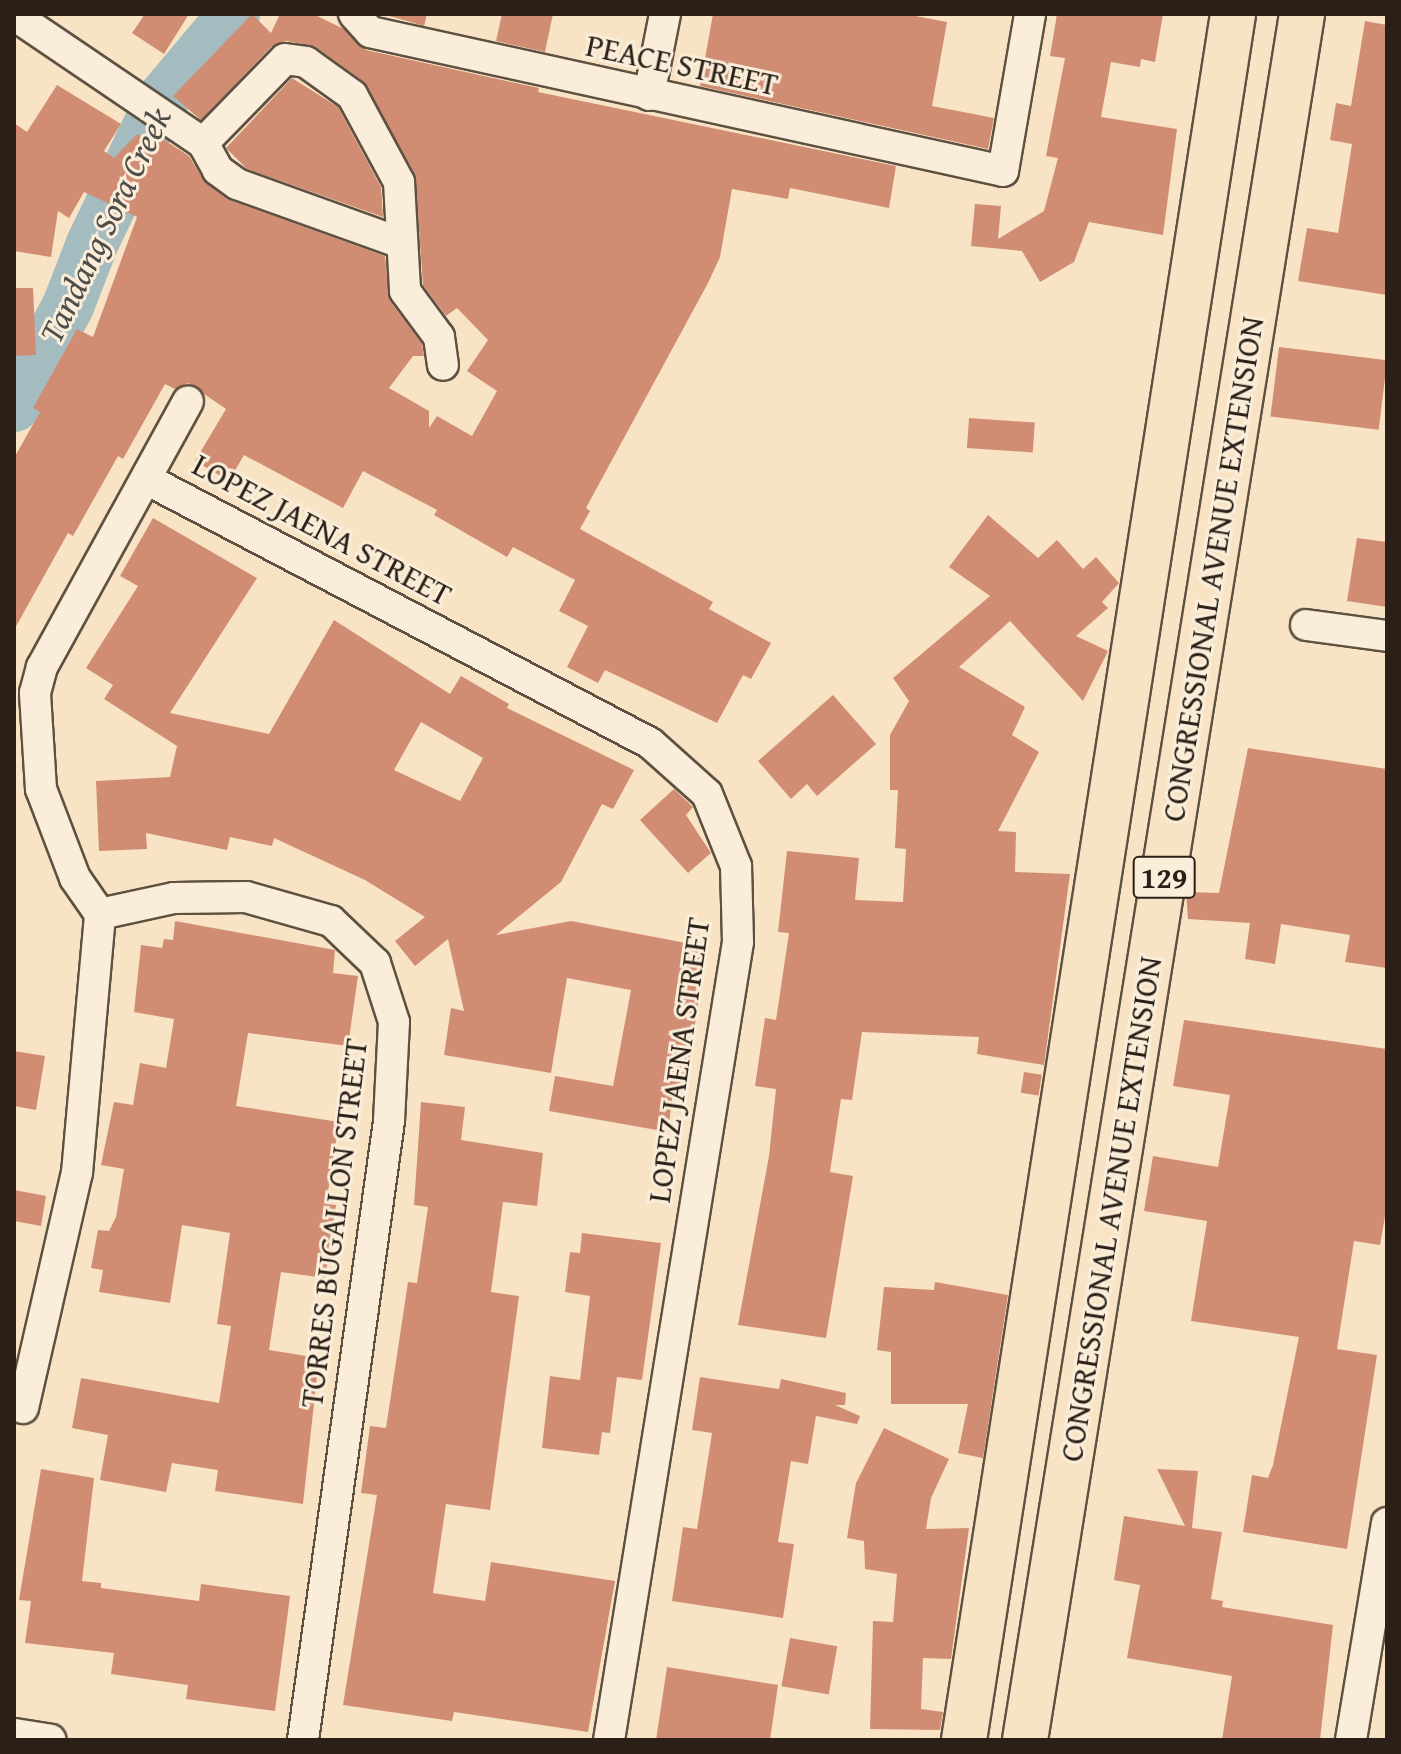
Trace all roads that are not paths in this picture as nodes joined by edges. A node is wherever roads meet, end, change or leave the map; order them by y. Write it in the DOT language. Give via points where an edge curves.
graph roads {
  1 [pos="354,14"];
  2 [pos="665,14"];
  3 [pos="1030,14"];
  4 [pos="1233,14"];
  5 [pos="1302,14"];
  6 [pos="14,15"];
  7 [pos="649,95"];
  8 [pos="203,143"];
  9 [pos="401,243"];
  10 [pos="443,365"];
  11 [pos="188,401"];
  12 [pos="146,479"];
  13 [pos="1306,625"];
  14 [pos="1387,636"];
  15 [pos="100,914"];
  16 [pos="1048,1200"];
  17 [pos="1111,1210"];
  18 [pos="23,1408"];
  19 [pos="1387,1523"];
  20 [pos="303,1740"];
  21 [pos="609,1740"];
  22 [pos="964,1740"];
  23 [pos="1025,1740"];
  24 [pos="1351,1740"];
  1 -- 7 [label="street, PEACE STREET" via="370,32"];
  2 -- 7 [label="street"];
  3 -- 7 [label="street, PEACE STREET" via="1003,171"];
  4 -- 16 [label="main road, CONGRESSIONAL AVENUE EXTENSION / 129"];
  5 -- 17 [label="main road, CONGRESSIONAL AVENUE EXTENSION / 129"];
  6 -- 8 [label="street"];
  8 -- 9 [label="street" via="218,170 237,184"];
  8 -- 9 [label="street" via="277,65 285,59 306,62 352,95 370,120 402,192"];
  9 -- 10 [label="street" via="405,291 439,337"];
  11 -- 12 [label="street"];
  12 -- 15 [label="street" via="42,667 35,693 41,789 75,878"];
  12 -- 21 [label="street, LOPEZ JAENA STREET" via="650,743 707,794 736,866 738,942"];
  13 -- 14 [label="street"];
  15 -- 18 [label="street" via="77,1173"];
  15 -- 20 [label="street, TORRES BUGALLON STREET" via="174,898 246,897 331,921 375,963 394,1022 389,1121"];
  16 -- 17 [label="main road"];
  16 -- 22 [label="main road, CONGRESSIONAL AVENUE EXTENSION / 129"];
  17 -- 23 [label="main road, CONGRESSIONAL AVENUE EXTENSION / 129"];
  19 -- 24 [label="street"];
}
